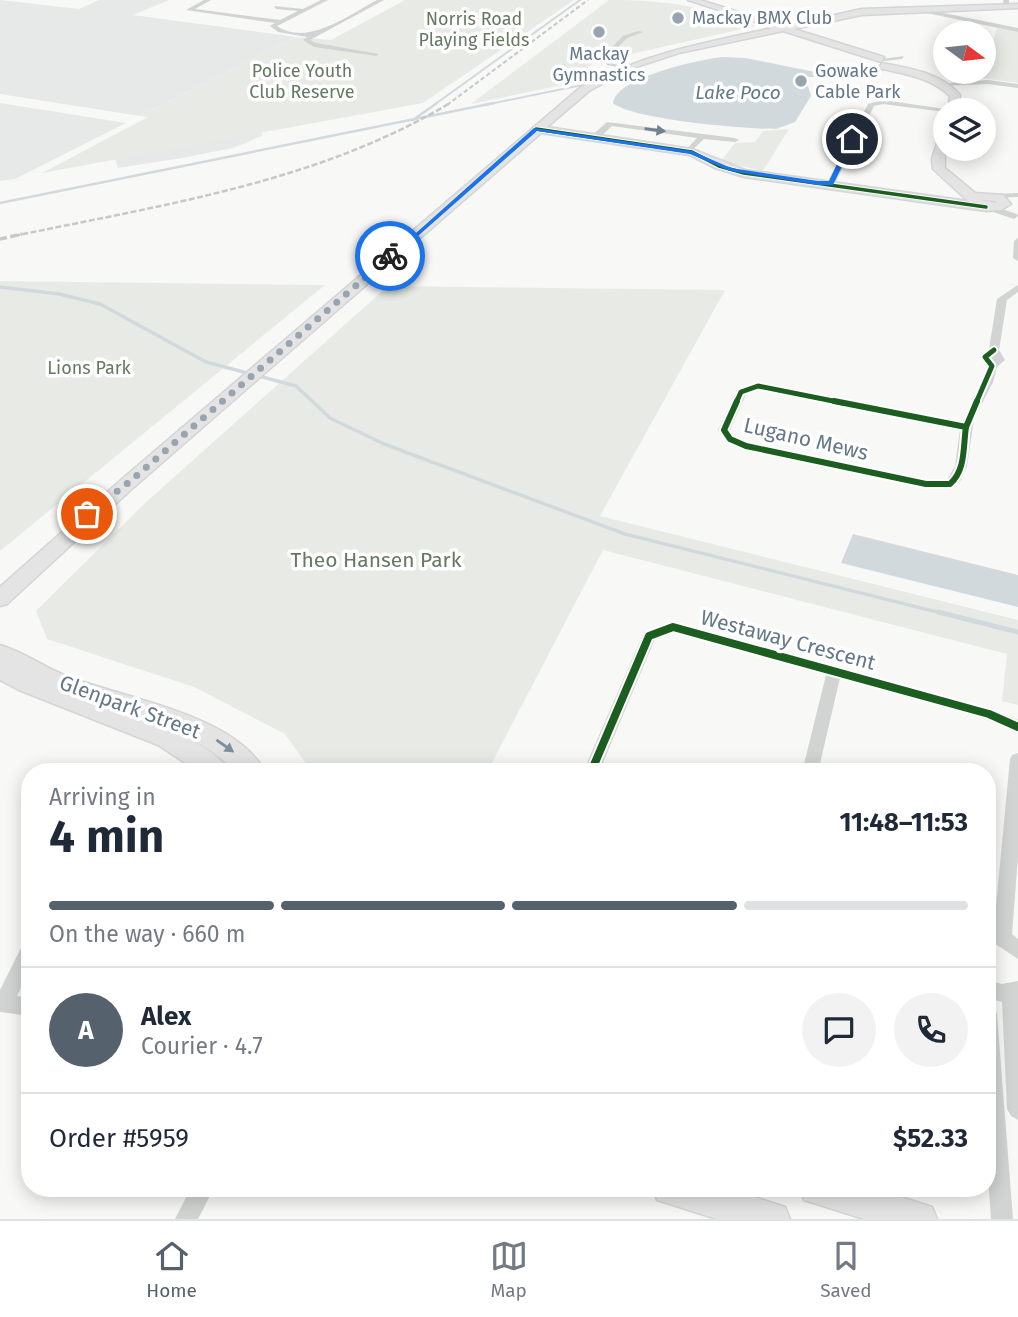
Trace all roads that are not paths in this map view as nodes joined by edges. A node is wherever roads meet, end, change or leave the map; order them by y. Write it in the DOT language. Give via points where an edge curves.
graph roads {
  1 [pos="208,0"];
  2 [pos="325,0"];
  3 [pos="381,0"];
  4 [pos="692,0"];
  5 [pos="1006,0"];
  6 [pos="1018,5"];
  7 [pos="996,6"];
  8 [pos="276,7"];
  9 [pos="304,10"];
  10 [pos="941,11"];
  11 [pos="760,20"];
  12 [pos="281,22"];
  13 [pos="813,24"];
  14 [pos="784,30"];
  15 [pos="1018,30"];
  16 [pos="640,32"];
  17 [pos="310,37"];
  18 [pos="739,37"];
  19 [pos="810,37"];
  20 [pos="376,54"];
  21 [pos="663,56"];
  22 [pos="869,62"];
  23 [pos="882,63"];
  24 [pos="624,68"];
  25 [pos="905,71"];
  26 [pos="933,81"];
  27 [pos="996,83"];
  28 [pos="941,84"];
  29 [pos="1018,86"];
  30 [pos="954,98"];
  31 [pos="933,108"];
  32 [pos="536,129"];
  33 [pos="702,137"];
  34 [pos="594,138"];
  35 [pos="735,140"];
  36 [pos="688,152"];
  37 [pos="938,161"];
  38 [pos="831,183"];
  39 [pos="962,188"];
  40 [pos="1018,196"];
  41 [pos="973,199"];
  42 [pos="988,201"];
  43 [pos="948,202"];
  44 [pos="1005,204"];
  45 [pos="1016,219"];
  46 [pos="1018,241"];
  47 [pos="1018,256"];
  48 [pos="1016,285"];
  49 [pos="966,427"];
  50 [pos="128,483"];
  51 [pos="0,585"];
  52 [pos="0,599"];
  53 [pos="0,653"];
  54 [pos="0,670"];
  55 [pos="835,670"];
  56 [pos="0,679"];
  57 [pos="29,687"];
  58 [pos="1018,727"];
  59 [pos="1018,759"];
  60 [pos="205,763"];
  61 [pos="244,763"];
  62 [pos="595,763"];
  63 [pos="812,763"];
  64 [pos="996,921"];
  65 [pos="996,937"];
  66 [pos="1018,950"];
  67 [pos="21,967"];
  68 [pos="996,990"];
  69 [pos="1015,991"];
  70 [pos="1,1004"];
  71 [pos="21,1006"];
  72 [pos="1018,1109"];
  73 [pos="996,1137"];
  74 [pos="198,1197"];
  75 [pos="699,1197"];
  76 [pos="846,1197"];
  77 [pos="186,1219"];
  78 [pos="773,1219"];
  79 [pos="920,1219"];
  80 [pos="1002,1219"];
  1 -- 12 [label="street" via="189,10"];
  2 -- 9 [label="street"];
  3 -- 17 [label="street"];
  4 -- 11 [label="street"];
  5 -- 6 [label="street"];
  5 -- 7 [label="street" via="1007,5"];
  6 -- 7 [label="street"];
  7 -- 10 [label="street"];
  8 -- 9 [label="street"];
  9 -- 12 [label="street"];
  10 -- 13 [label="street" via="870,11"];
  10 -- 15 [label="street"];
  11 -- 13 [label="street"];
  11 -- 14 [label="street"];
  11 -- 18 [label="street" via="768,27 765,30"];
  12 -- 17 [label="street" via="273,28"];
  13 -- 14 [label="street"];
  13 -- 19 [label="street" via="804,32"];
  14 -- 18 [label="street"];
  14 -- 19 [label="street"];
  14 -- 21 [label="street"];
  16 -- 24 [label="street" via="625,37 604,58"];
  17 -- 20 [label="street" via="306,42 314,45"];
  18 -- 21 [label="street"];
  19 -- 22 [label="street"];
  19 -- 23 [label="street"];
  21 -- 24 [label="street"];
  22 -- 23 [label="street"];
  22 -- 23 [label="street" via="854,68"];
  23 -- 25 [label="street"];
  23 -- 25 [label="street" via="895,63"];
  24 -- 32 [label="street" via="585,89"];
  25 -- 26 [label="street"];
  27 -- 29 [label="street"];
  28 -- 30 [label="street"];
  31 -- 38 [label="street" via="871,104"];
  32 -- 34 [label="street"];
  32 -- 50 [label="street"];
  34 -- 33 [label="street, one-way" via="610,124"];
  33 -- 35 [label="street"];
  33 -- 36 [label="street"];
  34 -- 36 [label="street"];
  36 -- 38 [label="street" via="730,169"];
  37 -- 39 [label="street" via="939,169"];
  38 -- 43 [label="street"];
  39 -- 41 [label="street"];
  39 -- 42 [label="street"];
  40 -- 42 [label="street"];
  40 -- 44 [label="street"];
  41 -- 42 [label="street"];
  41 -- 43 [label="street"];
  42 -- 43 [label="street"];
  42 -- 44 [label="street"];
  42 -- 45 [label="street"];
  44 -- 45 [label="street"];
  46 -- 47 [label="street"];
  48 -- 49 [label="street" via="1002,299 994,350 1000,360 992,366"];
  49 -- 49 [label="street, Lugano Mews" via="758,386 741,392 724,429 730,439 746,446 948,485 959,474"];
  50 -- 51 [label="street"];
  50 -- 52 [label="street"];
  53 -- 61 [label="street, Glenpark Street, one-way" via="36,673 195,728"];
  54 -- 57 [label="street, Glenpark Street"];
  55 -- 58 [label="street, Westaway Crescent" via="989,714"];
  55 -- 62 [label="street, Westaway Crescent" via="673,627 662,629 649,636"];
  55 -- 63 [label="street"];
  56 -- 57 [label="street"];
  57 -- 60 [label="street, Glenpark Street" via="151,729"];
  59 -- 64 [label="street"];
  65 -- 66 [label="street"];
  67 -- 70 [label="street"];
  68 -- 69 [label="street"];
  69 -- 72 [label="street"];
  70 -- 71 [label="street"];
  73 -- 80 [label="street"];
  74 -- 77 [label="street"];
  75 -- 78 [label="street"];
  76 -- 79 [label="street"];
}
